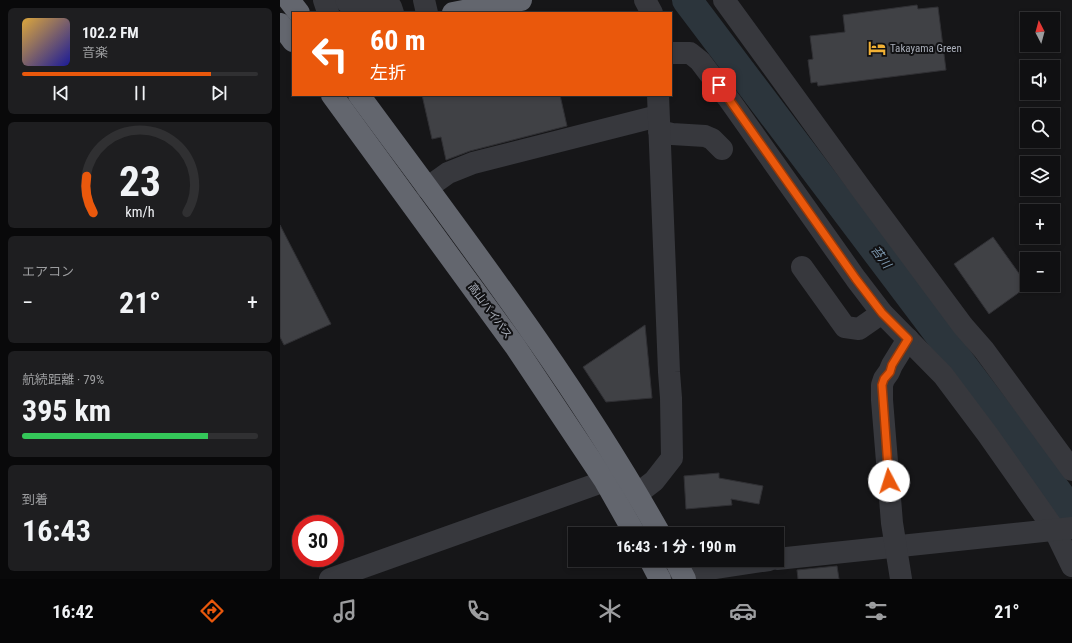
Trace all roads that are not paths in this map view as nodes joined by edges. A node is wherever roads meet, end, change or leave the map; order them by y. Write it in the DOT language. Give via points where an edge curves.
graph roads {
  1 [pos="289,0"];
  2 [pos="346,0"];
  3 [pos="424,0"];
  4 [pos="521,0"];
  5 [pos="645,0"];
  6 [pos="724,0"];
  7 [pos="488,3"];
  8 [pos="298,12"];
  9 [pos="393,12"];
  10 [pos="428,12"];
  11 [pos="456,12"];
  12 [pos="651,12"];
  13 [pos="280,24"];
  14 [pos="292,41"];
  15 [pos="292,42"];
  16 [pos="280,46"];
  17 [pos="672,53"];
  18 [pos="333,96"];
  19 [pos="361,96"];
  20 [pos="658,96"];
  21 [pos="659,123"];
  22 [pos="722,149"];
  23 [pos="427,188"];
  24 [pos="802,267"];
  25 [pos="882,313"];
  26 [pos="908,339"];
  27 [pos="1072,470"];
  28 [pos="605,481"];
  29 [pos="638,494"];
  30 [pos="631,527"];
  31 [pos="656,527"];
  32 [pos="1062,529"];
  33 [pos="897,545"];
  34 [pos="784,558"];
  35 [pos="1072,566"];
  36 [pos="654,567"];
  37 [pos="720,567"];
  38 [pos="679,573"];
  39 [pos="330,579"];
  40 [pos="660,579"];
  41 [pos="901,579"];
  1 -- 8 [label="highway"];
  2 -- 9 [label="street" via="384,2 392,6"];
  3 -- 10 [label="street"];
  4 -- 7 [label="highway"];
  5 -- 12 [label="street"];
  6 -- 27 [label="street" via="862,190"];
  7 -- 11 [label="highway"];
  13 -- 14 [label="highway"];
  15 -- 16 [label="highway"];
  17 -- 25 [label="street" via="690,53 700,61"];
  18 -- 28 [label="highway, 高山バイパス" via="516,346"];
  19 -- 23 [label="highway, 高山バイパス"];
  20 -- 21 [label="street"];
  21 -- 22 [label="street" via="672,134 705,136"];
  21 -- 23 [label="street" via="473,163 448,173"];
  21 -- 29 [label="street" via="672,458 654,481"];
  23 -- 29 [label="highway, 高山バイパス" via="533,334"];
  24 -- 25 [label="street" via="845,327 860,329"];
  25 -- 26 [label="street"];
  26 -- 32 [label="street" via="943,375"];
  26 -- 33 [label="street" via="882,385 892,523"];
  28 -- 30 [label="highway, 高山バイパス"];
  28 -- 39 [label="street"];
  29 -- 31 [label="highway, 高山バイパス"];
  32 -- 33 [label="street"];
  32 -- 35 [label="street"];
  33 -- 34 [label="street"];
  33 -- 41 [label="street"];
  36 -- 40 [label="highway"];
  37 -- 38 [label="street"];
}
